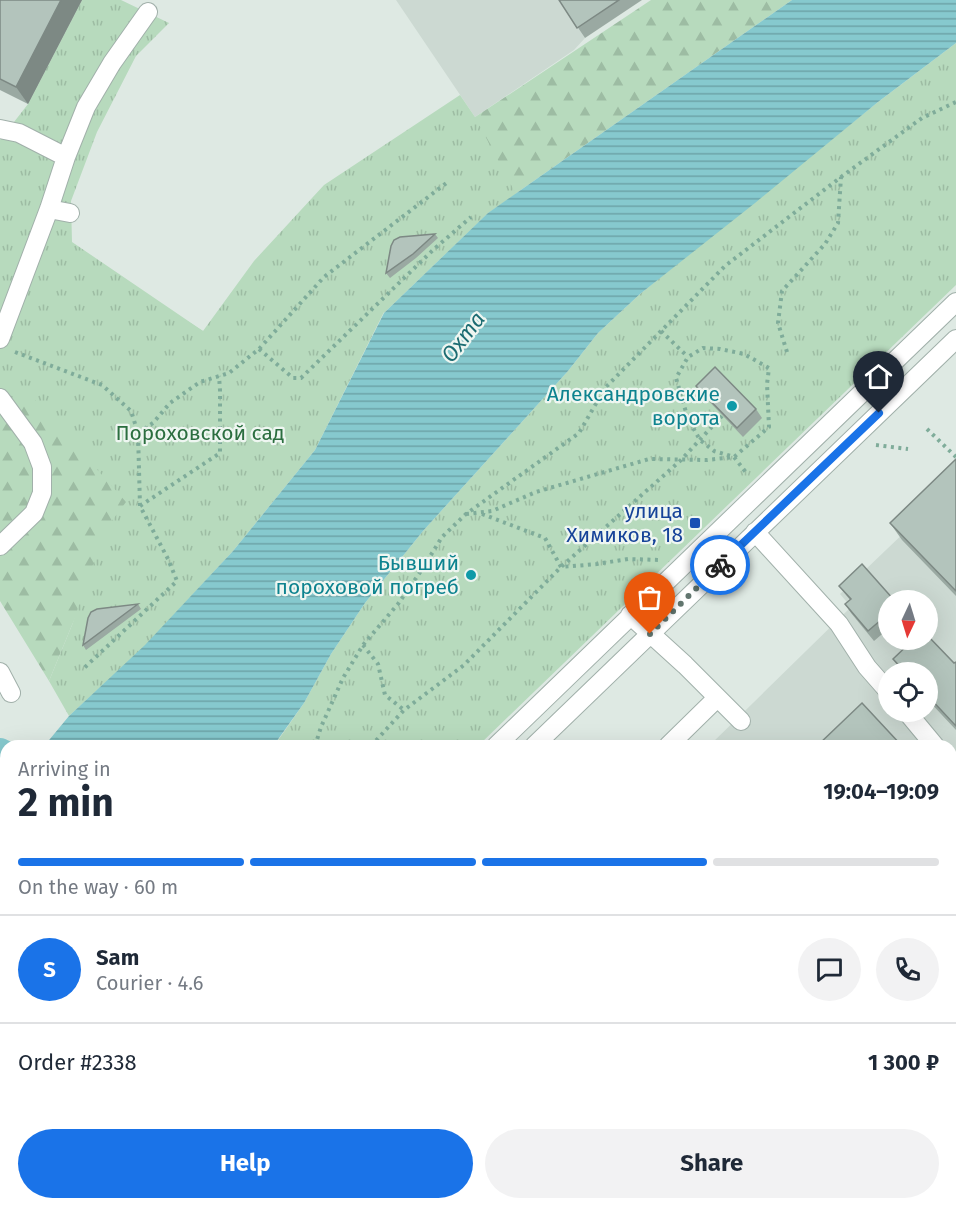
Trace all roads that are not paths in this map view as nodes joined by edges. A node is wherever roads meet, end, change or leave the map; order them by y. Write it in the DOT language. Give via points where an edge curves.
graph roads {
  1 [pos="148,12"];
  2 [pos="0,129"];
  3 [pos="66,157"];
  4 [pos="49,209"];
  5 [pos="70,213"];
  6 [pos="956,302"];
  7 [pos="956,339"];
  8 [pos="5,345"];
  9 [pos="0,398"];
  10 [pos="754,532"];
  11 [pos="0,546"];
  12 [pos="630,615"];
  13 [pos="650,634"];
  14 [pos="0,672"];
  15 [pos="878,680"];
  16 [pos="11,693"];
  17 [pos="717,698"];
  18 [pos="741,722"];
  19 [pos="915,722"];
  20 [pos="502,740"];
  21 [pos="540,740"];
  22 [pos="674,740"];
  23 [pos="930,740"];
  1 -- 3 [label="street" via="86,107"];
  2 -- 3 [label="street" via="19,133"];
  3 -- 4 [label="street"];
  4 -- 5 [label="street"];
  4 -- 8 [label="street"];
  6 -- 12 [label="street"];
  7 -- 10 [label="street"];
  9 -- 11 [label="street" via="33,443 42,467 42,493 34,513"];
  10 -- 13 [label="street"];
  10 -- 15 [label="street" via="839,624"];
  12 -- 13 [label="street"];
  12 -- 20 [label="street"];
  13 -- 17 [label="street"];
  13 -- 21 [label="street"];
  14 -- 16 [label="street"];
  17 -- 18 [label="street"];
  17 -- 22 [label="street"];
  19 -- 23 [label="street"];
}
